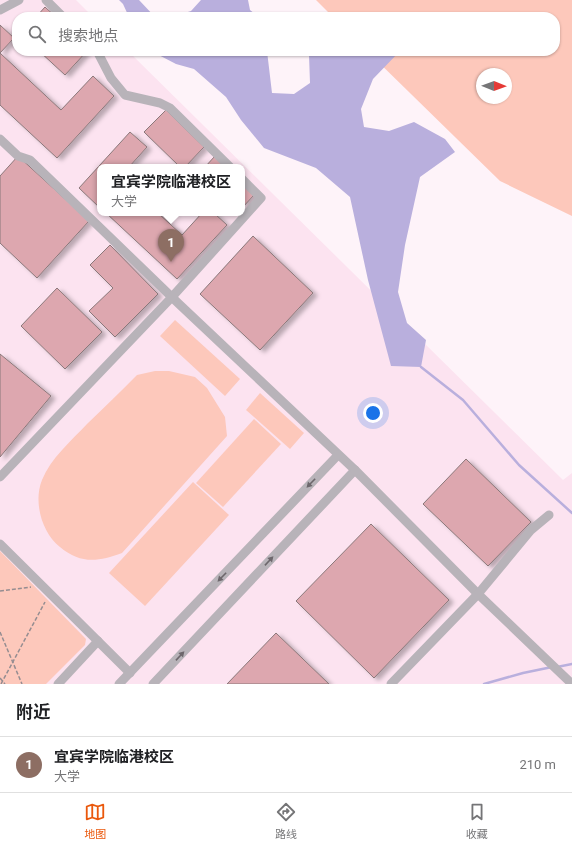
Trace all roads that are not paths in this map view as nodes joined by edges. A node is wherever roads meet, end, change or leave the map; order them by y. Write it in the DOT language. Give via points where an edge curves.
graph roads {
  1 [pos="19,0"];
  2 [pos="46,0"];
  3 [pos="0,10"];
  4 [pos="58,12"];
  5 [pos="100,56"];
  6 [pos="0,139"];
  7 [pos="227,164"];
  8 [pos="245,182"];
  9 [pos="245,216"];
  10 [pos="245,216"];
  11 [pos="172,297"];
  12 [pos="338,455"];
  13 [pos="355,470"];
  14 [pos="0,477"];
  15 [pos="549,515"];
  16 [pos="0,544"];
  17 [pos="478,594"];
  18 [pos="98,641"];
  19 [pos="130,673"];
  20 [pos="58,684"];
  21 [pos="119,684"];
  22 [pos="153,684"];
  23 [pos="391,684"];
  24 [pos="572,684"];
  1 -- 3 [label="street"];
  2 -- 4 [label="street"];
  5 -- 7 [label="street" via="111,78 125,95 160,103 170,108"];
  6 -- 11 [label="street" via="18,156 30,160"];
  8 -- 9 [label="street" via="261,198"];
  10 -- 11 [label="street"];
  11 -- 12 [label="street"];
  11 -- 14 [label="street"];
  12 -- 13 [label="street"];
  12 -- 19 [label="street, one-way"];
  13 -- 17 [label="street"];
  22 -- 13 [label="street, one-way"];
  15 -- 17 [label="street" via="531,530"];
  16 -- 18 [label="street"];
  17 -- 23 [label="street"];
  17 -- 24 [label="street"];
  18 -- 19 [label="street"];
  18 -- 20 [label="street"];
  19 -- 21 [label="street"];
}
